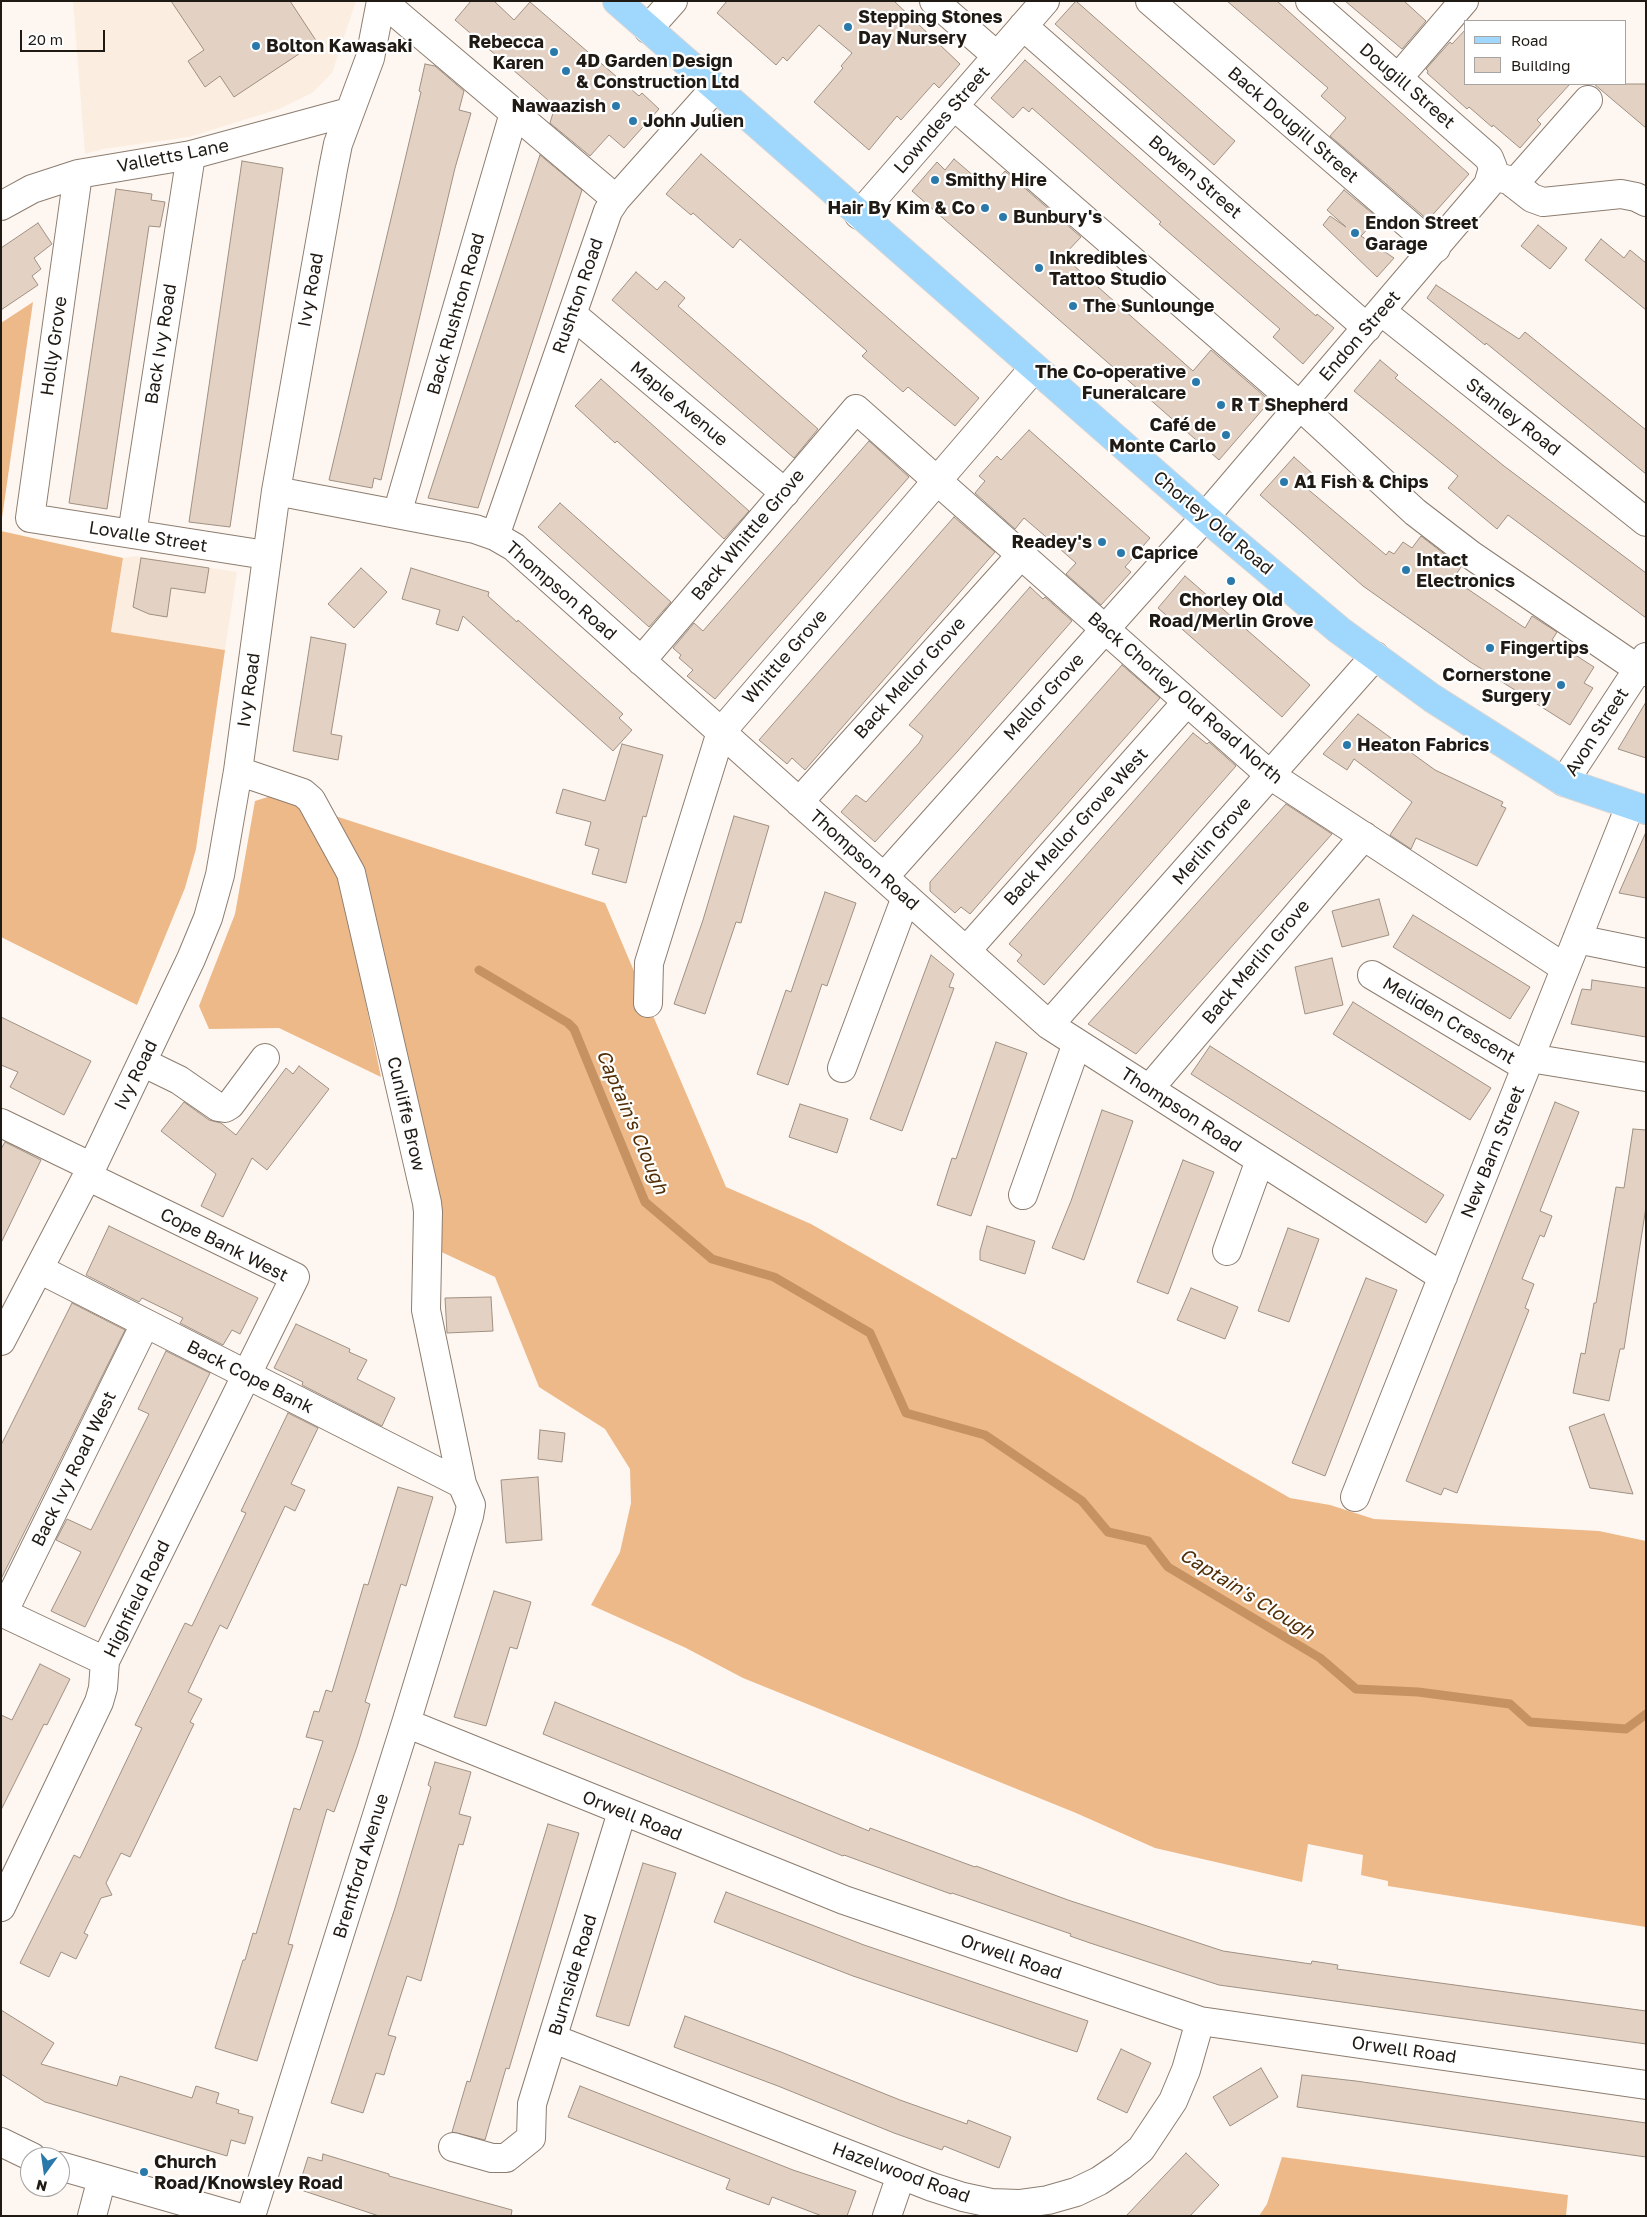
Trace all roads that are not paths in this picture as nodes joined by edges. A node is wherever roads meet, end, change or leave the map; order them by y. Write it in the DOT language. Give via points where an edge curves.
graph roads {
  1 [pos="381,1"];
  2 [pos="617,1"];
  3 [pos="673,1"];
  4 [pos="934,1"];
  5 [pos="1045,1"];
  6 [pos="1150,1"];
  7 [pos="1310,1"];
  8 [pos="1462,12"];
  9 [pos="1023,26"];
  10 [pos="648,29"];
  11 [pos="997,56"];
  12 [pos="1398,78"];
  13 [pos="715,88"];
  14 [pos="1588,100"];
  15 [pos="954,106"];
  16 [pos="349,112"];
  17 [pos="514,113"];
  18 [pos="191,155"];
  19 [pos="78,174"];
  20 [pos="1503,180"];
  21 [pos="616,199"];
  22 [pos="1646,202"];
  23 [pos="1,206"];
  24 [pos="859,215"];
  25 [pos="1436,248"];
  26 [pos="573,315"];
  27 [pos="1374,320"];
  28 [pos="1034,368"];
  29 [pos="1300,406"];
  30 [pos="856,409"];
  31 [pos="938,481"];
  32 [pos="276,491"];
  33 [pos="785,492"];
  34 [pos="397,514"];
  35 [pos="1205,517"];
  36 [pos="30,518"];
  37 [pos="1646,522"];
  38 [pos="132,534"];
  39 [pos="495,536"];
  40 [pos="1022,555"];
  41 [pos="266,556"];
  42 [pos="1104,630"];
  43 [pos="1375,656"];
  44 [pos="641,661"];
  45 [pos="1643,666"];
  46 [pos="1186,703"];
  47 [pos="721,732"];
  48 [pos="238,771"];
  49 [pos="1270,775"];
  50 [pos="1564,782"];
  51 [pos="799,802"];
  52 [pos="1638,808"];
  53 [pos="1364,836"];
  54 [pos="884,877"];
  55 [pos="906,898"];
  56 [pos="1577,939"];
  57 [pos="966,951"];
  58 [pos="1646,953"];
  59 [pos="1565,968"];
  60 [pos="1372,975"];
  61 [pos="648,1003"];
  62 [pos="1049,1025"];
  63 [pos="1077,1043"];
  64 [pos="266,1058"];
  65 [pos="142,1062"];
  66 [pos="1528,1062"];
  67 [pos="842,1068"];
  68 [pos="1646,1077"];
  69 [pos="1149,1089"];
  70 [pos="1,1122"];
  71 [pos="1260,1160"];
  72 [pos="90,1172"];
  73 [pos="1023,1195"];
  74 [pos="1227,1252"];
  75 [pos="39,1269"];
  76 [pos="1443,1277"];
  77 [pos="145,1324"];
  78 [pos="3,1334"];
  79 [pos="248,1376"];
  80 [pos="462,1484"];
  81 [pos="1355,1497"];
  82 [pos="469,1516"];
  83 [pos="2,1613"];
  84 [pos="105,1661"];
  85 [pos="406,1723"];
  86 [pos="622,1812"];
  87 [pos="1,1907"];
  88 [pos="1200,2021"];
  89 [pos="554,2039"];
  90 [pos="1646,2085"];
  91 [pos="1,2142"];
  92 [pos="453,2147"];
  93 [pos="20,2151"];
  94 [pos="70,2169"];
  95 [pos="901,2175"];
  96 [pos="102,2178"];
  97 [pos="92,2216"];
  98 [pos="234,2216"];
  99 [pos="251,2216"];
  100 [pos="887,2216"];
  1 -- 16 [label="street, Ivy Road" via="370,58"];
  1 -- 17 [label="street"];
  2 -- 10 [label="main road, Chorley Old Road"];
  3 -- 10 [label="street"];
  4 -- 11 [label="street"];
  5 -- 9 [label="street, Lowndes Street"];
  6 -- 25 [label="street, Back Dougill Street"];
  7 -- 12 [label="street, Dougill Street"];
  8 -- 12 [label="street"];
  9 -- 11 [label="street, Lowndes Street"];
  9 -- 27 [label="street, Bowen Street"];
  10 -- 13 [label="main road, Chorley Old Road"];
  11 -- 15 [label="street, Lowndes Street"];
  12 -- 20 [label="street, Dougill Street" via="1489,158"];
  13 -- 21 [label="street, Rushton Road"];
  13 -- 24 [label="main road, Chorley Old Road"];
  14 -- 20 [label="street, Endon Street"];
  15 -- 24 [label="street, Lowndes Street"];
  15 -- 29 [label="street"];
  16 -- 18 [label="street, Valletts Lane"];
  16 -- 32 [label="street, Ivy Road" via="333,169"];
  17 -- 21 [label="street"];
  17 -- 34 [label="street, Back Rushton Road"];
  18 -- 19 [label="street, Valletts Lane"];
  18 -- 38 [label="street, Back Ivy Road"];
  19 -- 23 [label="street, Valletts Lane" via="32,189"];
  19 -- 36 [label="street, Holly Grove"];
  20 -- 22 [label="street" via="1543,202 1620,194"];
  20 -- 25 [label="street, Endon Street" via="1483,192"];
  21 -- 26 [label="street, Rushton Road" via="608,211"];
  24 -- 28 [label="main road, Chorley Old Road"];
  25 -- 27 [label="street, Endon Street"];
  26 -- 33 [label="street, Maple Avenue"];
  26 -- 39 [label="street, Rushton Road"];
  27 -- 29 [label="street, Endon Street"];
  27 -- 37 [label="street, Stanley Road"];
  28 -- 31 [label="street, Whittle Grove"];
  28 -- 35 [label="main road, Chorley Old Road"];
  29 -- 35 [label="street, Endon Street"];
  29 -- 45 [label="street" via="1423,518 1470,555"];
  30 -- 31 [label="street, Back Chorley Old Road North"];
  30 -- 33 [label="street, Back Whittle Grove"];
  31 -- 40 [label="street, Back Chorley Old Road North"];
  31 -- 47 [label="street, Whittle Grove"];
  32 -- 34 [label="street, Thompson Road"];
  32 -- 41 [label="street, Ivy Road"];
  33 -- 44 [label="street, Back Whittle Grove"];
  34 -- 39 [label="street, Thompson Road"];
  35 -- 42 [label="street, Mellor Grove"];
  35 -- 43 [label="main road, Chorley Old Road"];
  36 -- 38 [label="street, Lovalle Street"];
  38 -- 41 [label="street, Lovalle Street"];
  39 -- 44 [label="street, Thompson Road" via="514,547"];
  40 -- 42 [label="street, Back Chorley Old Road North"];
  40 -- 51 [label="street, Back Mellor Grove"];
  41 -- 48 [label="street, Ivy Road"];
  42 -- 46 [label="street, Back Chorley Old Road North"];
  42 -- 54 [label="street, Mellor Grove"];
  43 -- 49 [label="street, Merlin Grove"];
  43 -- 50 [label="main road, Chorley Old Road" via="1477,728"];
  44 -- 47 [label="street, Thompson Road"];
  45 -- 50 [label="street, Avon Street"];
  46 -- 49 [label="street, Back Chorley Old Road North"];
  46 -- 57 [label="street, Back Mellor Grove West"];
  47 -- 51 [label="street, Thompson Road"];
  47 -- 61 [label="street, Whittle Grove" via="649,963"];
  48 -- 65 [label="street, Ivy Road" via="220,875 208,918 192,959"];
  48 -- 80 [label="street, Cunliffe Brow" via="303,793 311,800 351,874 427,1203 426,1310"];
  49 -- 53 [label="street, Back Chorley Old Road North"];
  49 -- 62 [label="street, Merlin Grove"];
  50 -- 52 [label="main road, Chorley Old Road"];
  51 -- 54 [label="street, Thompson Road"];
  52 -- 56 [label="street, New Barn Street"];
  53 -- 59 [label="street, Back Chorley Old Road North"];
  53 -- 69 [label="street, Back Merlin Grove"];
  54 -- 55 [label="street, Thompson Road"];
  55 -- 57 [label="street, Thompson Road"];
  55 -- 67 [label="street"];
  56 -- 58 [label="street"];
  56 -- 59 [label="street, New Barn Street"];
  57 -- 62 [label="street, Thompson Road"];
  59 -- 66 [label="street, New Barn Street"];
  60 -- 66 [label="street, Meliden Crescent"];
  62 -- 63 [label="street, Thompson Road"];
  63 -- 69 [label="street, Thompson Road"];
  63 -- 73 [label="street"];
  64 -- 65 [label="street" via="225,1108 218,1108 179,1080"];
  65 -- 72 [label="street, Ivy Road"];
  66 -- 68 [label="street"];
  66 -- 76 [label="street, New Barn Street"];
  69 -- 71 [label="street, Thompson Road"];
  70 -- 72 [label="street"];
  71 -- 74 [label="street"];
  71 -- 76 [label="street, Thompson Road"];
  72 -- 75 [label="street, Ivy Road"];
  72 -- 79 [label="street, Cope Bank West" via="295,1277"];
  75 -- 77 [label="street, Back Cope Bank"];
  75 -- 78 [label="street, Ivy Road"];
  76 -- 81 [label="street, New Barn Street"];
  77 -- 79 [label="street, Back Cope Bank"];
  77 -- 83 [label="street, Back Ivy Road West"];
  79 -- 80 [label="street, Back Cope Bank"];
  79 -- 84 [label="street, Highfield Road"];
  80 -- 82 [label="street, Cunliffe Brow" via="470,1505"];
  82 -- 85 [label="street, Brentford Avenue"];
  83 -- 84 [label="street"];
  84 -- 87 [label="street, Highfield Road" via="103,1688 98,1702"];
  85 -- 86 [label="street, Orwell Road"];
  85 -- 99 [label="street, Brentford Avenue"];
  86 -- 88 [label="street, Orwell Road" via="844,1900"];
  86 -- 89 [label="street, Burnside Road"];
  88 -- 90 [label="street, Orwell Road"];
  88 -- 95 [label="street, Hazelwood Road" via="1186,2070 1157,2127 1141,2149 1099,2181 1076,2192 1019,2204 963,2197"];
  89 -- 92 [label="street, Burnside Road" via="532,2104 530,2138 506,2158 492,2158"];
  89 -- 95 [label="street, Hazelwood Road"];
  91 -- 93 [label="street"];
  94 -- 96 [label="street"];
  95 -- 100 [label="street"];
  96 -- 97 [label="street"];
  96 -- 98 [label="street"];
}
